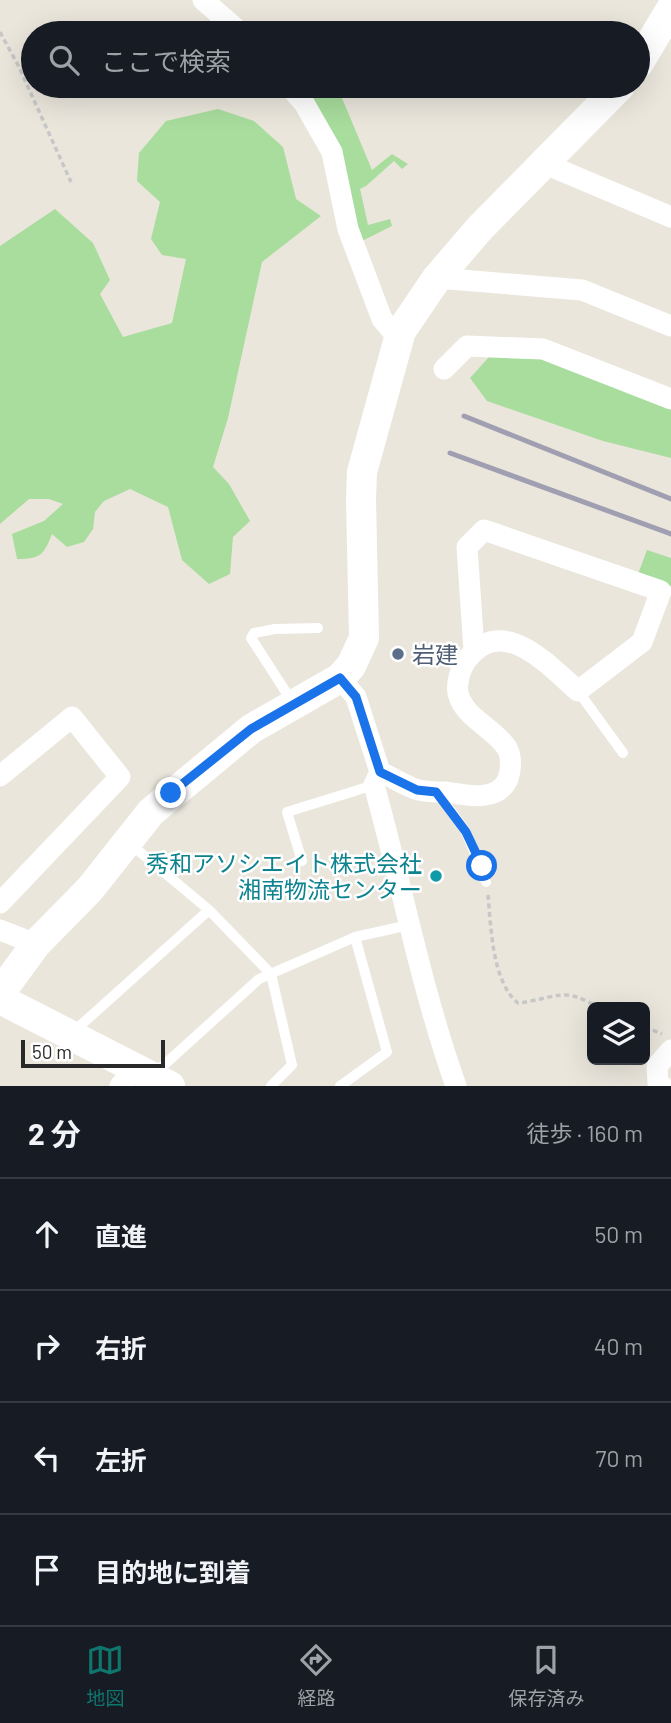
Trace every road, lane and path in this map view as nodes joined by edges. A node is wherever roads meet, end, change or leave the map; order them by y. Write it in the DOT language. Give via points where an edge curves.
graph roads {
  1 [pos="203,0"];
  2 [pos="671,9"];
  3 [pos="228,21"];
  4 [pos="0,32"];
  5 [pos="650,44"];
  6 [pos="21,72"];
  7 [pos="33,98"];
  8 [pos="300,98"];
  9 [pos="608,98"];
  10 [pos="543,163"];
  11 [pos="71,182"];
  12 [pos="668,209"];
  13 [pos="438,278"];
  14 [pos="671,326"];
  15 [pos="398,338"];
  16 [pos="444,369"];
  17 [pos="671,399"];
  18 [pos="318,628"];
  19 [pos="474,650"];
  20 [pos="340,678"];
  21 [pos="578,691"];
  22 [pos="294,704"];
  23 [pos="624,753"];
  24 [pos="0,776"];
  25 [pos="377,778"];
  26 [pos="436,792"];
  27 [pos="126,840"];
  28 [pos="302,861"];
  29 [pos="486,882"];
  30 [pos="0,903"];
  31 [pos="209,910"];
  32 [pos="409,925"];
  33 [pos="0,930"];
  34 [pos="355,937"];
  35 [pos="36,944"];
  36 [pos="271,974"];
  37 [pos="0,993"];
  38 [pos="0,999"];
  39 [pos="587,1002"];
  40 [pos="70,1035"];
  41 [pos="671,1051"];
  42 [pos="145,1079"];
  43 [pos="271,1086"];
  44 [pos="340,1086"];
  45 [pos="456,1086"];
  46 [pos="662,1086"];
  1 -- 3 [label="street"];
  2 -- 5 [label="street"];
  4 -- 6 [label="path"];
  7 -- 11 [label="path"];
  8 -- 15 [label="street" via="332,152 348,229 382,319"];
  9 -- 10 [label="street"];
  10 -- 12 [label="street"];
  10 -- 13 [label="street"];
  13 -- 14 [label="street" via="582,290"];
  13 -- 15 [label="street"];
  15 -- 20 [label="street" via="362,472 365,638"];
  16 -- 17 [label="street" via="467,346 543,349"];
  18 -- 22 [label="lane" via="275,629 251,638"];
  19 -- 21 [label="street" via="508,640 524,647"];
  19 -- 21 [label="street" via="467,547 484,530 660,591 642,642"];
  19 -- 26 [label="street" via="464,663 458,692 466,709 508,750 511,766 507,781 497,791 481,796"];
  20 -- 22 [label="street"];
  20 -- 25 [label="street" via="356,697"];
  21 -- 23 [label="lane"];
  22 -- 27 [label="street" via="251,729 171,793"];
  24 -- 30 [label="street" via="72,717 120,777"];
  25 -- 26 [label="street"];
  25 -- 28 [label="lane" via="287,812"];
  25 -- 32 [label="street"];
  26 -- 29 [label="lane" via="466,832"];
  27 -- 31 [label="lane"];
  27 -- 35 [label="street" via="81,899"];
  29 -- 39 [label="path" via="492,942 508,995 518,1003 559,995"];
  31 -- 36 [label="lane"];
  31 -- 40 [label="lane"];
  32 -- 34 [label="lane"];
  32 -- 45 [label="street"];
  33 -- 35 [label="street"];
  34 -- 36 [label="lane"];
  34 -- 44 [label="lane" via="387,1052"];
  35 -- 37 [label="street"];
  36 -- 42 [label="lane"];
  36 -- 43 [label="lane" via="292,1066"];
  38 -- 40 [label="street"];
  40 -- 42 [label="street"];
  41 -- 46 [label="street" via="657,1066"];
}
